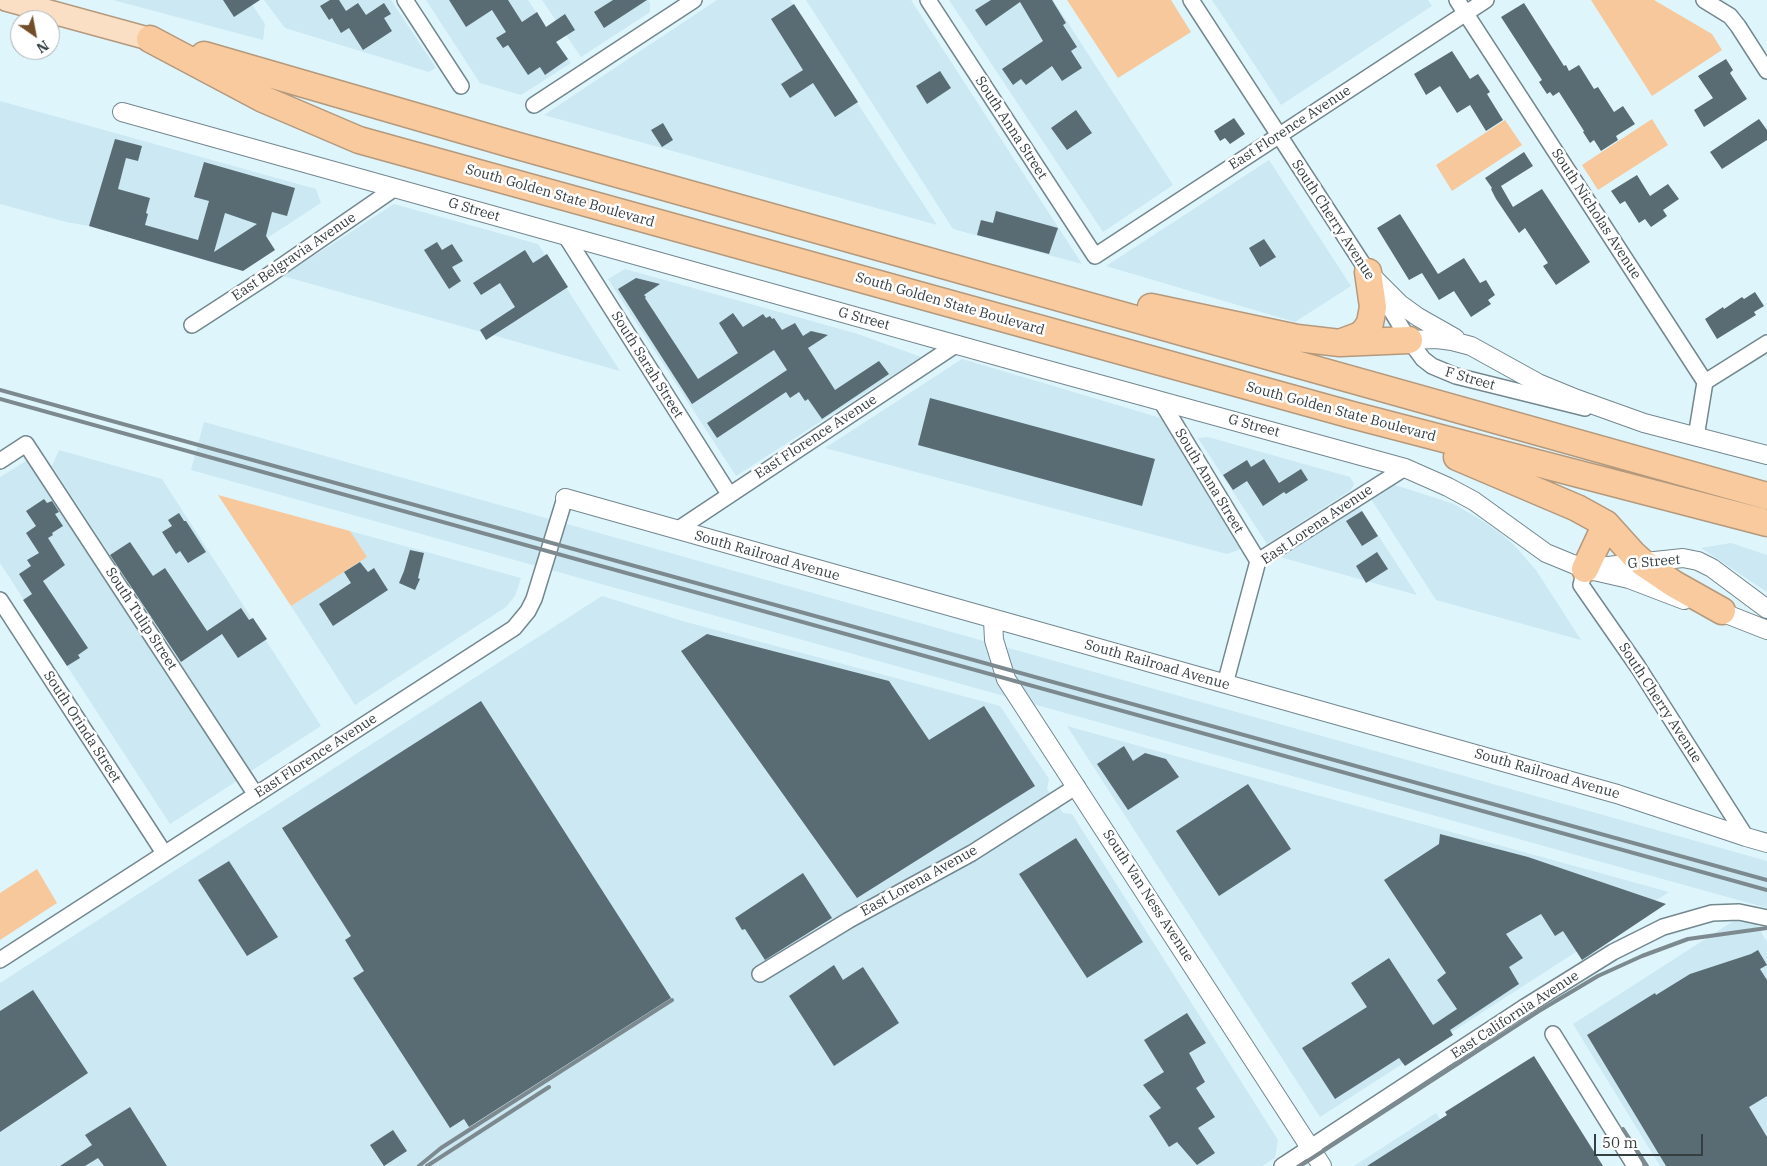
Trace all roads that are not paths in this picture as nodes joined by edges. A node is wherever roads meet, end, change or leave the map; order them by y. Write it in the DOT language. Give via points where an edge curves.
graph roads {
  1 [pos="7,0"];
  2 [pos="405,0"];
  3 [pos="694,0"];
  4 [pos="928,0"];
  5 [pos="1191,0"];
  6 [pos="1457,0"];
  7 [pos="1486,0"];
  8 [pos="1704,0"];
  9 [pos="671,6"];
  10 [pos="1466,13"];
  11 [pos="150,40"];
  12 [pos="1767,70"];
  13 [pos="461,86"];
  14 [pos="534,105"];
  15 [pos="122,112"];
  16 [pos="1279,135"];
  17 [pos="395,188"];
  18 [pos="565,235"];
  19 [pos="869,245"];
  20 [pos="1095,256"];
  21 [pos="1368,272"];
  22 [pos="192,325"];
  23 [pos="1409,340"];
  24 [pos="1340,342"];
  25 [pos="1767,343"];
  26 [pos="957,344"];
  27 [pos="1471,346"];
  28 [pos="1705,382"];
  29 [pos="1160,401"];
  30 [pos="1352,415"];
  31 [pos="1644,423"];
  32 [pos="1696,437"];
  33 [pos="1767,455"];
  34 [pos="0,461"];
  35 [pos="1405,468"];
  36 [pos="729,494"];
  37 [pos="1767,496"];
  38 [pos="565,498"];
  39 [pos="1767,523"];
  40 [pos="1606,524"];
  41 [pos="677,530"];
  42 [pos="1258,561"];
  43 [pos="1643,563"];
  44 [pos="1585,569"];
  45 [pos="0,600"];
  46 [pos="1767,608"];
  47 [pos="1722,611"];
  48 [pos="993,620"];
  49 [pos="1767,630"];
  50 [pos="1225,684"];
  51 [pos="1077,786"];
  52 [pos="256,795"];
  53 [pos="1746,838"];
  54 [pos="1767,843"];
  55 [pos="164,854"];
  56 [pos="1767,918"];
  57 [pos="0,960"];
  58 [pos="760,974"];
  59 [pos="1553,1034"];
  60 [pos="1311,1148"];
  61 [pos="1282,1166"];
  62 [pos="1322,1166"];
  63 [pos="1634,1166"];
  1 -- 11 [label="main road, South Golden State Boulevard"];
  2 -- 13 [label="street"];
  3 -- 9 [label="street"];
  4 -- 20 [label="street, South Anna Street"];
  5 -- 16 [label="street, South Cherry Avenue"];
  6 -- 10 [label="street, South Nicholas Avenue"];
  7 -- 10 [label="street, East Florence Avenue"];
  8 -- 12 [label="street" via="1730,16"];
  9 -- 14 [label="street"];
  10 -- 16 [label="street, East Florence Avenue"];
  10 -- 28 [label="street, South Nicholas Avenue"];
  11 -- 19 [label="highway, South Golden State Boulevard"];
  11 -- 30 [label="highway, South Golden State Boulevard" via="263,99 359,140"];
  15 -- 17 [label="street, G Street"];
  16 -- 20 [label="street, East Florence Avenue"];
  16 -- 21 [label="street, South Cherry Avenue"];
  17 -- 18 [label="street, G Street"];
  17 -- 22 [label="street, East Belgravia Avenue"];
  18 -- 26 [label="street, G Street"];
  18 -- 36 [label="street, South Sarah Street"];
  19 -- 24 [label="highway" via="1297,338"];
  19 -- 37 [label="highway, South Golden State Boulevard"];
  21 -- 23 [label="street, South Cherry Avenue"];
  21 -- 24 [label="highway" via="1373,307 1370,323 1358,336"];
  21 -- 27 [label="street" via="1418,317"];
  23 -- 24 [label="highway"];
  23 -- 27 [label="street, F Street" via="1437,339"];
  23 -- 31 [label="street, F Street" via="1422,359 1443,371"];
  25 -- 28 [label="street"];
  26 -- 29 [label="street, G Street"];
  26 -- 36 [label="street, East Florence Avenue"];
  27 -- 31 [label="street, F Street" via="1538,383"];
  28 -- 32 [label="street"];
  29 -- 35 [label="street, G Street"];
  29 -- 42 [label="street, South Anna Street"];
  30 -- 39 [label="highway, South Golden State Boulevard"];
  30 -- 40 [label="highway" via="1476,464"];
  31 -- 32 [label="street, F Street"];
  32 -- 33 [label="street, F Street"];
  34 -- 52 [label="street, South Tulip Street" via="26,444"];
  35 -- 42 [label="street, East Lorena Avenue"];
  35 -- 44 [label="street, G Street" via="1448,486 1546,552"];
  36 -- 41 [label="street, East Florence Avenue"];
  38 -- 41 [label="street, South Railroad Avenue"];
  38 -- 52 [label="street, East Florence Avenue" via="534,599 514,628"];
  40 -- 43 [label="highway"];
  40 -- 44 [label="highway"];
  41 -- 48 [label="street, South Railroad Avenue"];
  42 -- 50 [label="street, East Lorena Avenue"];
  43 -- 44 [label="street, G Street"];
  43 -- 46 [label="street, G Street" via="1683,558 1698,561"];
  43 -- 47 [label="highway"];
  44 -- 47 [label="street, G Street" via="1629,579"];
  44 -- 53 [label="street, South Cherry Avenue" via="1581,585 1638,667"];
  45 -- 55 [label="street, South Orinda Street"];
  47 -- 49 [label="street, G Street"];
  48 -- 50 [label="street, South Railroad Avenue"];
  48 -- 51 [label="street, South Van Ness Avenue" via="994,640 1006,679"];
  50 -- 53 [label="street, South Railroad Avenue" via="1617,794"];
  51 -- 58 [label="street, East Lorena Avenue" via="972,853 849,920"];
  51 -- 60 [label="street, South Van Ness Avenue"];
  52 -- 55 [label="street, East Florence Avenue"];
  53 -- 54 [label="street"];
  55 -- 57 [label="street, East Florence Avenue"];
  56 -- 60 [label="street, East California Avenue" via="1739,912 1712,913 1663,927 1639,939 1523,1008"];
  59 -- 63 [label="street"];
  60 -- 61 [label="street, East California Avenue"];
  60 -- 62 [label="street, South Van Ness Avenue"];
}
